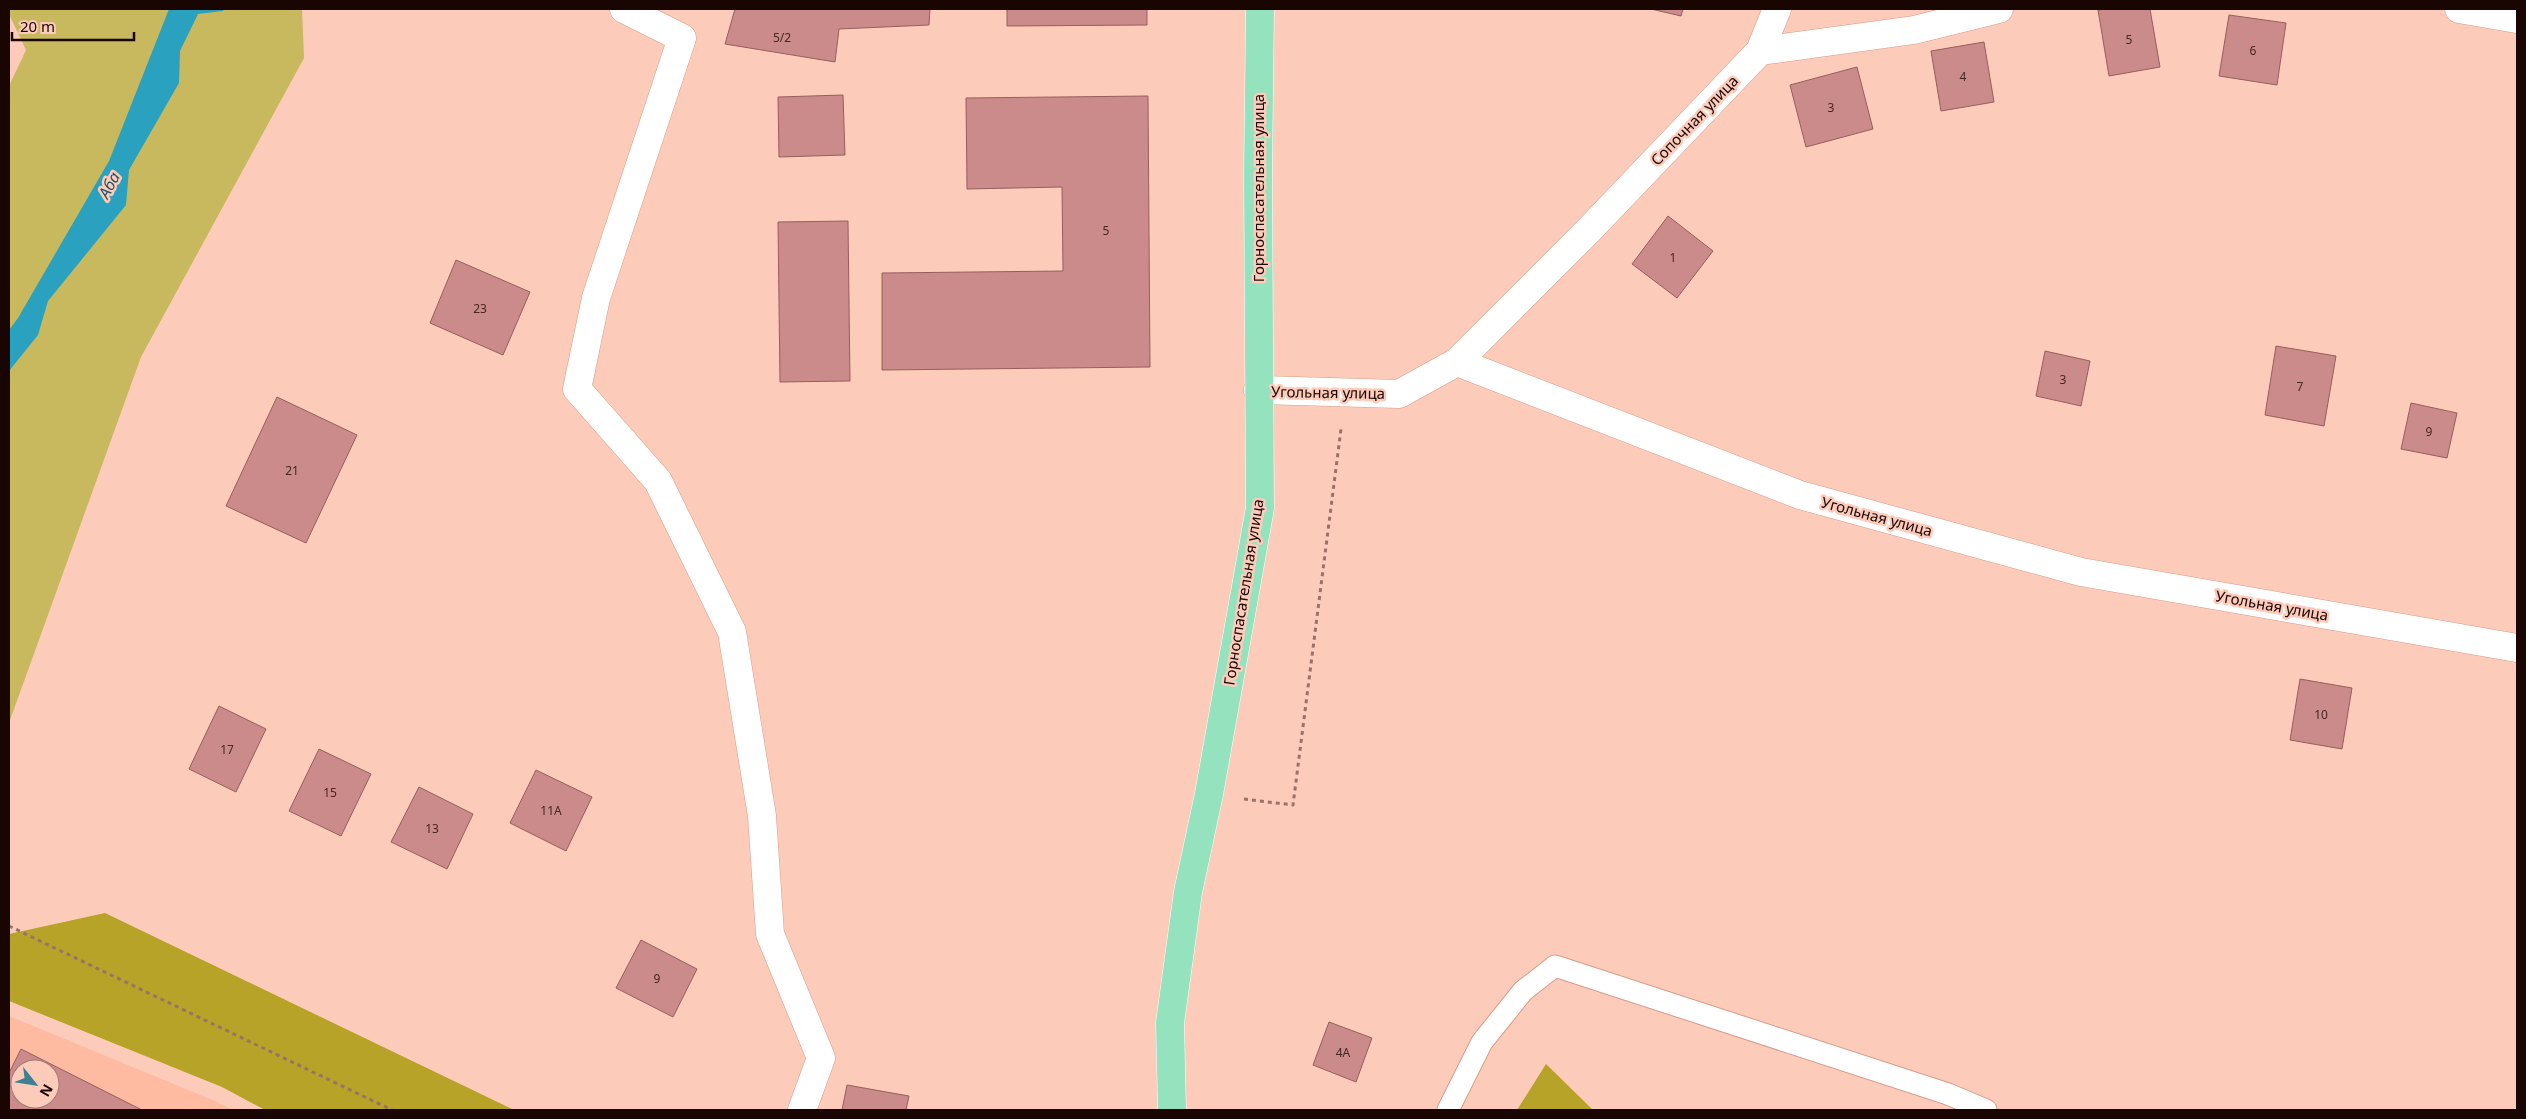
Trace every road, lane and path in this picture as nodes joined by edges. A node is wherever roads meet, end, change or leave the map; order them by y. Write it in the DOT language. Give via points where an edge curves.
graph roads {
  1 [pos="624,9"];
  2 [pos="1260,9"];
  3 [pos="1777,9"];
  4 [pos="1999,9"];
  5 [pos="2459,9"];
  6 [pos="2517,19"];
  7 [pos="1760,51"];
  8 [pos="1457,362"];
  9 [pos="1258,390"];
  10 [pos="1345,392"];
  11 [pos="2517,648"];
  12 [pos="1208,794"];
  13 [pos="9,926"];
  14 [pos="392,1110"];
  15 [pos="802,1110"];
  16 [pos="1172,1110"];
  17 [pos="1448,1110"];
  18 [pos="1986,1110"];
  1 -- 15 [label="street" via="682,38 596,298 576,389 658,481 732,632 762,816 770,934 820,1058"];
  2 -- 9 [label="main road, Горноспасательная улица"];
  3 -- 7 [label="street"];
  4 -- 7 [label="street" via="1914,30"];
  5 -- 6 [label="street"];
  7 -- 8 [label="street, Сопочная улица"];
  8 -- 10 [label="street, Угольная улица" via="1399,394"];
  8 -- 11 [label="street, Угольная улица" via="1800,495 2071,570"];
  9 -- 10 [label="street, Угольная улица"];
  9 -- 12 [label="main road, Горноспасательная улица" via="1260,508"];
  10 -- 12 [label="path" via="1293,805"];
  12 -- 16 [label="main road, Горноспасательная улица" via="1188,892 1170,1023"];
  13 -- 14 [label="path"];
  17 -- 18 [label="lane" via="1482,1042 1523,991 1555,966 1948,1094"];
}
